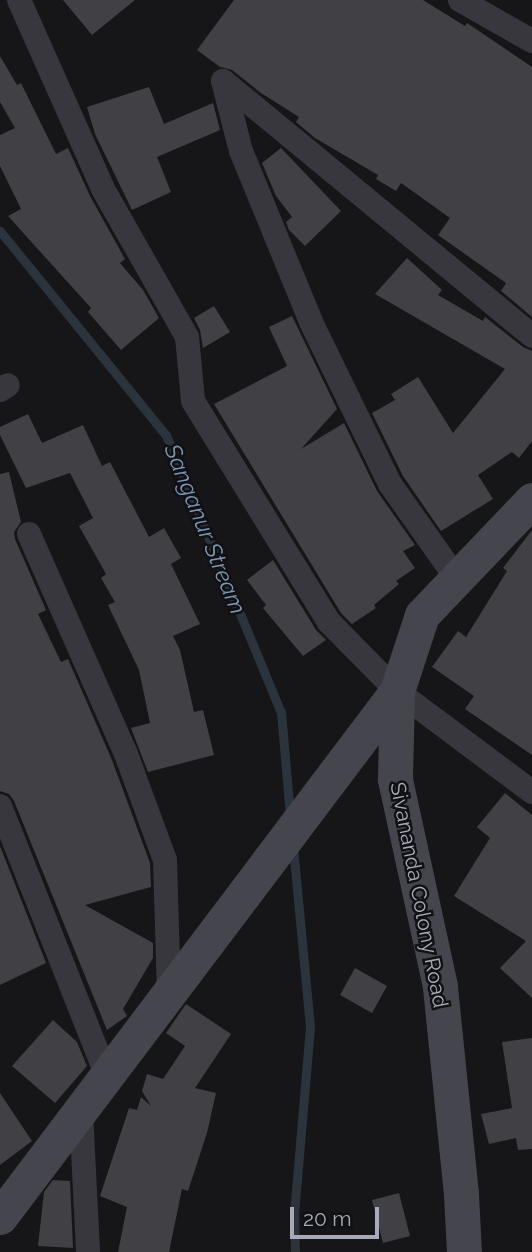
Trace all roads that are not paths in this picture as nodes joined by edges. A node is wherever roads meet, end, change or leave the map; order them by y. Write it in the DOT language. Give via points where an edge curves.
graph roads {
  1 [pos="19,0"];
  2 [pos="460,0"];
  3 [pos="532,41"];
  4 [pos="532,336"];
  5 [pos="532,500"];
  6 [pos="29,534"];
  7 [pos="457,579"];
  8 [pos="397,691"];
  9 [pos="532,792"];
  10 [pos="0,806"];
  11 [pos="169,993"];
  12 [pos="107,1076"];
  13 [pos="80,1112"];
  14 [pos="0,1217"];
  15 [pos="88,1252"];
  16 [pos="464,1252"];
  1 -- 8 [label="street" via="103,189 187,337 193,401 329,622"];
  2 -- 3 [label="street"];
  4 -- 7 [label="street" via="223,81 241,151 311,322 390,484"];
  5 -- 7 [label="main road, Sivananda Colony Road"];
  6 -- 11 [label="street" via="126,754 165,860"];
  7 -- 8 [label="main road, Sivananda Colony Road" via="422,615"];
  8 -- 9 [label="street"];
  8 -- 11 [label="main road"];
  8 -- 16 [label="main road, Sivananda Colony Road" via="395,779 440,986"];
  10 -- 12 [label="street"];
  11 -- 12 [label="main road"];
  12 -- 13 [label="main road"];
  13 -- 14 [label="main road"];
  13 -- 15 [label="street"];
}
